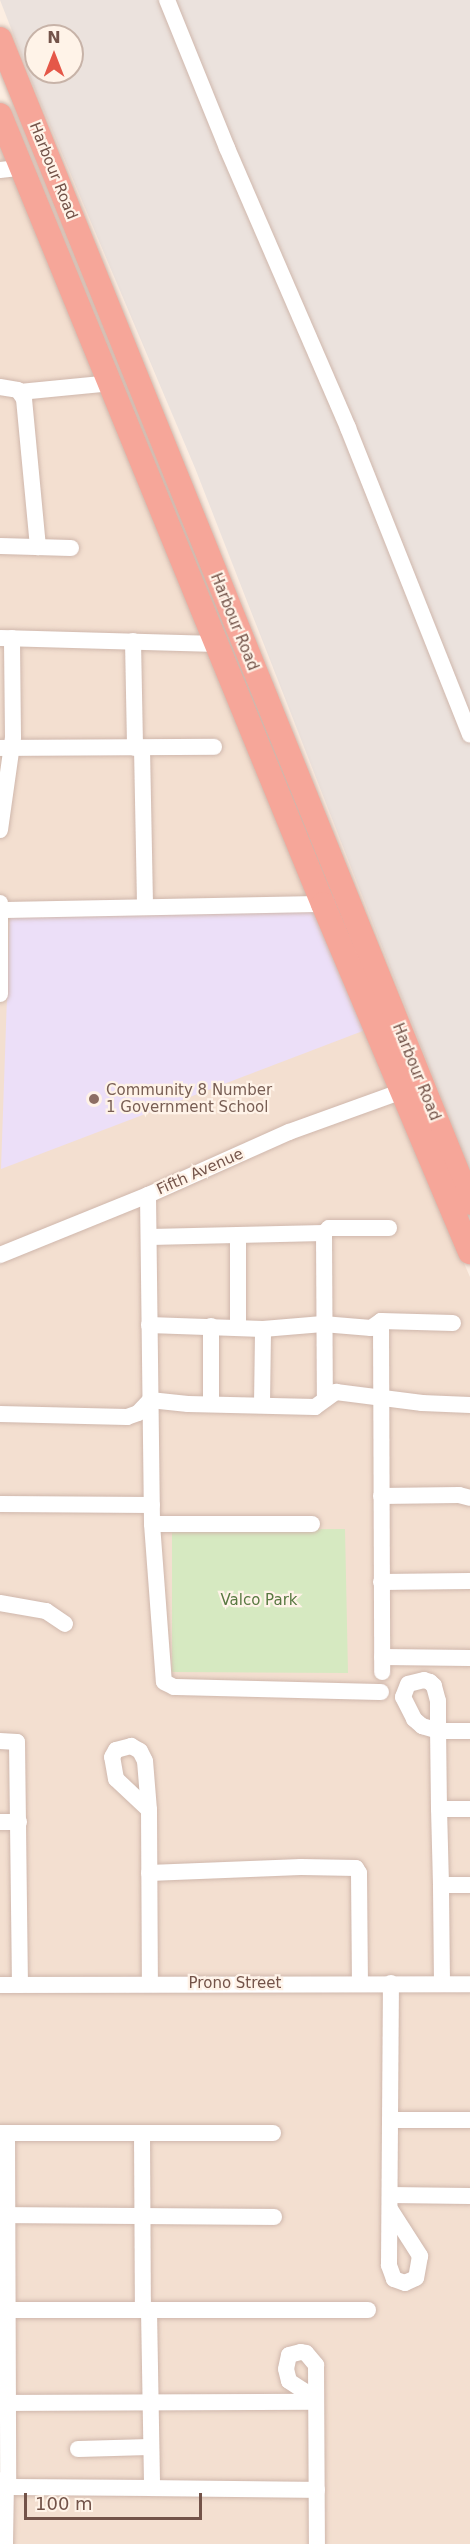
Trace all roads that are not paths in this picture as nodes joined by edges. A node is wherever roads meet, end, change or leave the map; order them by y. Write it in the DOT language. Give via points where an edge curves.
graph roads {
  1 [pos="167,0"];
  2 [pos="0,39"];
  3 [pos="0,115"];
  4 [pos="10,169"];
  5 [pos="112,383"];
  6 [pos="0,387"];
  7 [pos="20,392"];
  8 [pos="0,546"];
  9 [pos="38,547"];
  10 [pos="71,548"];
  11 [pos="6,638"];
  12 [pos="133,642"];
  13 [pos="218,644"];
  14 [pos="470,735"];
  15 [pos="214,747"];
  16 [pos="6,748"];
  17 [pos="138,748"];
  18 [pos="0,830"];
  19 [pos="0,903"];
  20 [pos="323,904"];
  21 [pos="144,907"];
  22 [pos="0,910"];
  23 [pos="0,994"];
  24 [pos="402,1091"];
  25 [pos="148,1195"];
  26 [pos="470,1203"];
  27 [pos="389,1228"];
  28 [pos="324,1233"];
  29 [pos="238,1236"];
  30 [pos="150,1237"];
  31 [pos="470,1251"];
  32 [pos="0,1255"];
  33 [pos="381,1321"];
  34 [pos="453,1323"];
  35 [pos="323,1324"];
  36 [pos="149,1325"];
  37 [pos="211,1326"];
  38 [pos="238,1327"];
  39 [pos="263,1329"];
  40 [pos="381,1398"];
  41 [pos="325,1399"];
  42 [pos="150,1400"];
  43 [pos="211,1404"];
  44 [pos="262,1404"];
  45 [pos="470,1405"];
  46 [pos="0,1414"];
  47 [pos="381,1496"];
  48 [pos="470,1498"];
  49 [pos="0,1504"];
  50 [pos="152,1505"];
  51 [pos="152,1524"];
  52 [pos="312,1524"];
  53 [pos="470,1581"];
  54 [pos="381,1582"];
  55 [pos="0,1603"];
  56 [pos="65,1624"];
  57 [pos="470,1658"];
  58 [pos="381,1692"];
  59 [pos="470,1731"];
  60 [pos="0,1740"];
  61 [pos="439,1809"];
  62 [pos="470,1809"];
  63 [pos="150,1810"];
  64 [pos="0,1822"];
  65 [pos="19,1822"];
  66 [pos="150,1873"];
  67 [pos="441,1885"];
  68 [pos="470,1886"];
  69 [pos="360,1983"];
  70 [pos="391,1983"];
  71 [pos="150,1984"];
  72 [pos="442,1984"];
  73 [pos="470,1984"];
  74 [pos="0,1985"];
  75 [pos="20,1985"];
  76 [pos="390,2120"];
  77 [pos="470,2120"];
  78 [pos="4,2133"];
  79 [pos="142,2133"];
  80 [pos="273,2133"];
  81 [pos="470,2196"];
  82 [pos="3,2216"];
  83 [pos="142,2217"];
  84 [pos="274,2217"];
  85 [pos="3,2310"];
  86 [pos="146,2310"];
  87 [pos="368,2310"];
  88 [pos="150,2402"];
  89 [pos="3,2403"];
  90 [pos="150,2447"];
  91 [pos="78,2449"];
  92 [pos="6,2478"];
  93 [pos="152,2488"];
  94 [pos="317,2490"];
  95 [pos="5,2544"];
  96 [pos="317,2544"];
  1 -- 14 [label="street" via="348,428"];
  2 -- 26 [label="highway, Harbour Road"];
  3 -- 4 [label="highway, Harbour Road"];
  4 -- 5 [label="highway, Harbour Road"];
  5 -- 7 [label="street"];
  5 -- 13 [label="highway, Harbour Road"];
  6 -- 7 [label="street"];
  7 -- 9 [label="street" via="24,399"];
  8 -- 9 [label="street"];
  9 -- 10 [label="street"];
  11 -- 12 [label="street"];
  11 -- 16 [label="street"];
  12 -- 13 [label="street"];
  12 -- 17 [label="street"];
  13 -- 20 [label="highway, Harbour Road"];
  15 -- 17 [label="street"];
  16 -- 17 [label="street"];
  16 -- 18 [label="street"];
  17 -- 21 [label="street"];
  19 -- 22 [label="street"];
  20 -- 21 [label="street"];
  20 -- 24 [label="highway, Harbour Road"];
  21 -- 22 [label="street"];
  22 -- 23 [label="street"];
  24 -- 25 [label="street, Fifth Avenue" via="289,1132"];
  24 -- 31 [label="highway, Harbour Road"];
  25 -- 30 [label="street"];
  25 -- 32 [label="street, Fifth Avenue"];
  27 -- 28 [label="street" via="329,1228"];
  28 -- 29 [label="street"];
  28 -- 35 [label="street"];
  29 -- 30 [label="street"];
  29 -- 38 [label="street"];
  30 -- 36 [label="street"];
  33 -- 34 [label="street"];
  33 -- 35 [label="street" via="371,1328"];
  33 -- 40 [label="street"];
  35 -- 39 [label="street"];
  35 -- 41 [label="street"];
  36 -- 37 [label="street"];
  36 -- 42 [label="street"];
  37 -- 38 [label="street"];
  37 -- 43 [label="street"];
  38 -- 39 [label="street"];
  39 -- 44 [label="street"];
  40 -- 41 [label="street" via="336,1392"];
  40 -- 45 [label="street"];
  40 -- 47 [label="street"];
  41 -- 44 [label="street" via="315,1407"];
  42 -- 43 [label="street"];
  42 -- 46 [label="street" via="138,1413 127,1417"];
  42 -- 50 [label="street"];
  43 -- 44 [label="street"];
  47 -- 48 [label="street"];
  47 -- 54 [label="street"];
  49 -- 50 [label="street"];
  50 -- 51 [label="street"];
  51 -- 52 [label="street"];
  51 -- 58 [label="street" via="162,1676 168,1686"];
  53 -- 54 [label="street"];
  54 -- 57 [label="street" via="382,1665"];
  55 -- 56 [label="street" via="46,1611"];
  59 -- 61 [label="street" via="438,1731"];
  60 -- 65 [label="street" via="17,1742"];
  61 -- 62 [label="street"];
  61 -- 67 [label="street"];
  63 -- 66 [label="street"];
  64 -- 65 [label="street"];
  65 -- 75 [label="street"];
  66 -- 69 [label="street" via="356,1868"];
  66 -- 71 [label="street"];
  67 -- 68 [label="street"];
  67 -- 72 [label="street"];
  69 -- 70 [label="street, Prono Street"];
  69 -- 71 [label="street, Prono Street"];
  70 -- 72 [label="street, Prono Street"];
  70 -- 76 [label="street"];
  71 -- 75 [label="street, Prono Street"];
  72 -- 73 [label="street, Prono Street"];
  74 -- 75 [label="street, Prono Street"];
  76 -- 77 [label="street"];
  76 -- 81 [label="street" via="390,2202"];
  78 -- 79 [label="street"];
  78 -- 82 [label="street"];
  79 -- 80 [label="street"];
  79 -- 83 [label="street"];
  82 -- 83 [label="street"];
  82 -- 85 [label="street"];
  83 -- 84 [label="street"];
  83 -- 86 [label="street"];
  85 -- 86 [label="street"];
  85 -- 89 [label="street"];
  86 -- 87 [label="street"];
  86 -- 88 [label="street"];
  88 -- 89 [label="street"];
  88 -- 90 [label="street"];
  88 -- 94 [label="street" via="315,2400"];
  89 -- 92 [label="street"];
  90 -- 91 [label="street"];
  90 -- 93 [label="street"];
  92 -- 93 [label="street" via="11,2487"];
  92 -- 95 [label="street"];
  93 -- 94 [label="street"];
  94 -- 96 [label="street"];
}
